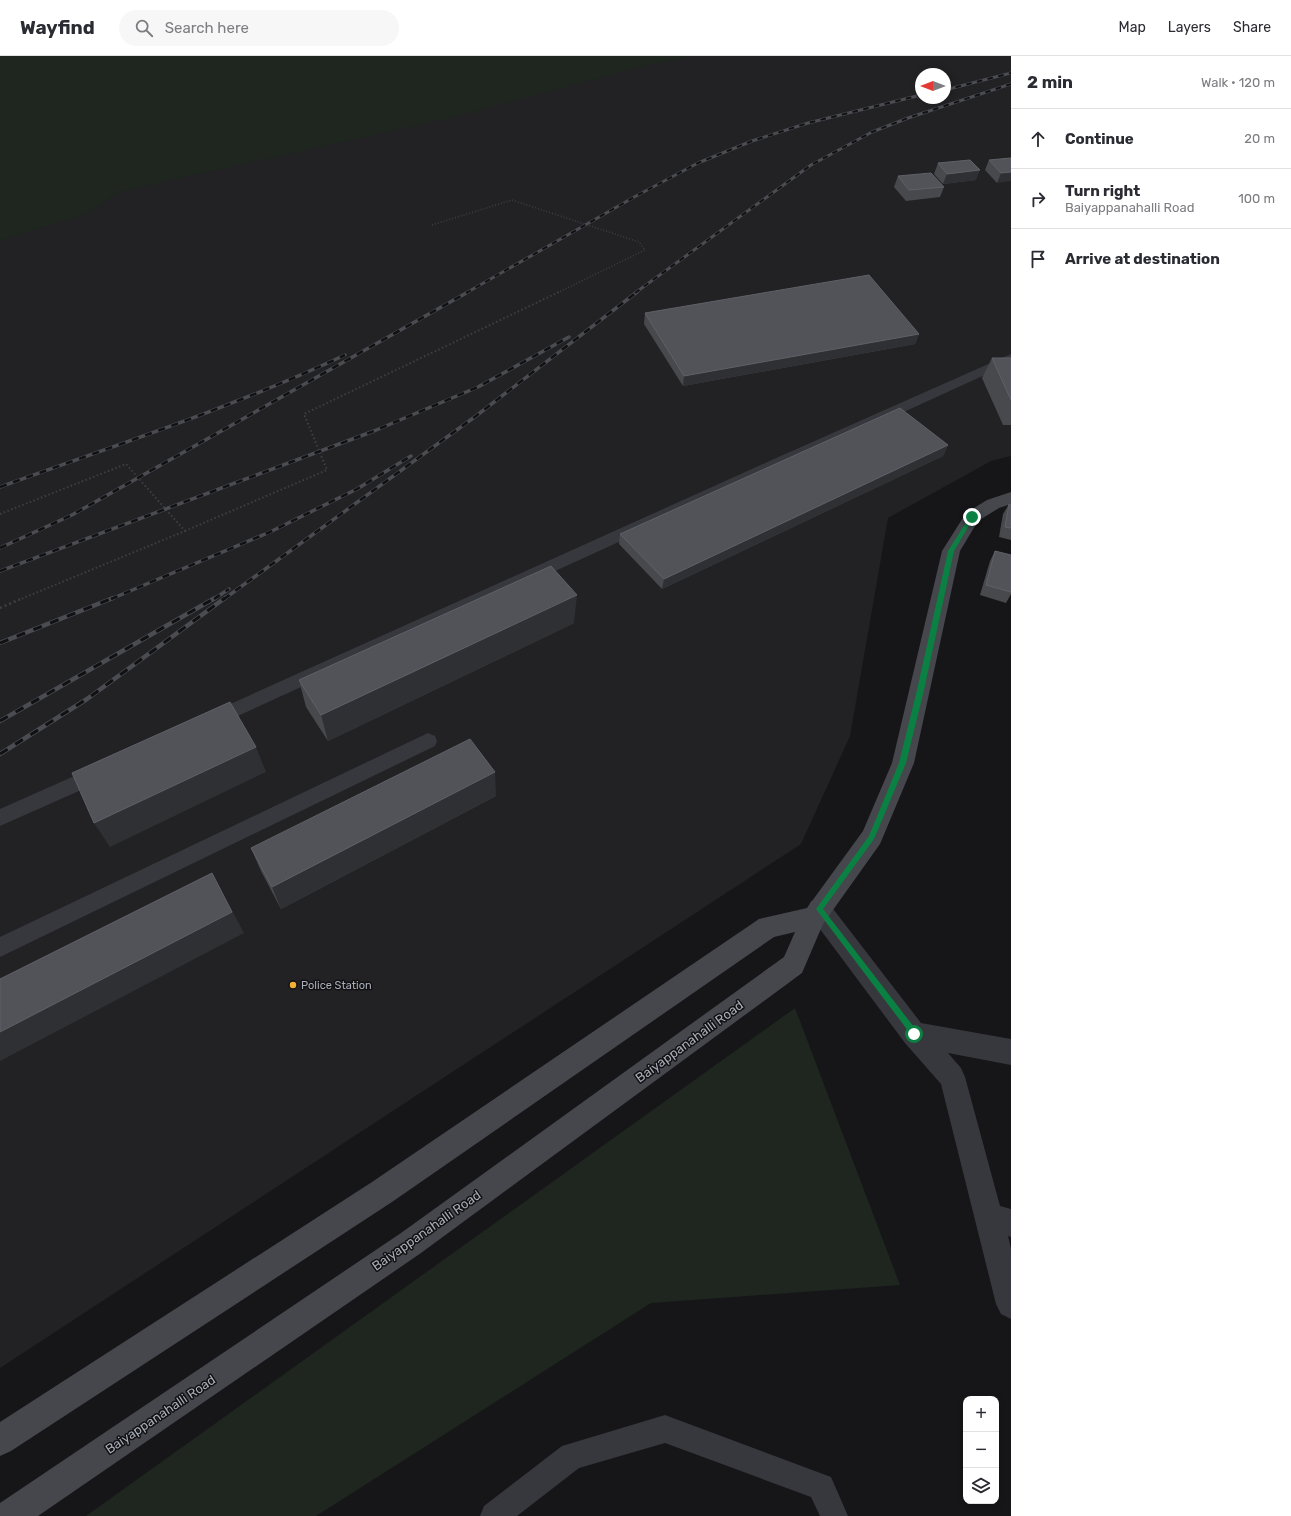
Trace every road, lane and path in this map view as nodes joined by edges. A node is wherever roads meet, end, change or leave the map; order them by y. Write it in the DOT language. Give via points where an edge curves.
graph roads {
  1 [pos="432,225"];
  2 [pos="1011,358"];
  3 [pos="1011,498"];
  4 [pos="0,514"];
  5 [pos="185,531"];
  6 [pos="0,608"];
  7 [pos="200,726"];
  8 [pos="428,741"];
  9 [pos="114,765"];
  10 [pos="0,818"];
  11 [pos="816,913"];
  12 [pos="0,947"];
  13 [pos="914,1034"];
  14 [pos="1011,1052"];
  15 [pos="1000,1220"];
  16 [pos="1011,1304"];
  17 [pos="0,1440"];
  18 [pos="10,1516"];
  19 [pos="494,1516"];
  20 [pos="834,1516"];
  1 -- 5 [label="path" via="512,200 639,242 645,250 304,414 327,470"];
  2 -- 7 [label="lane"];
  3 -- 11 [label="street, Baiyappanahalli Road" via="993,504 972,517 951,551 903,763 872,837"];
  4 -- 5 [label="path" via="126,464"];
  5 -- 6 [label="path"];
  8 -- 12 [label="lane"];
  9 -- 10 [label="lane"];
  11 -- 13 [label="street"];
  11 -- 17 [label="street" via="768,927 382,1192"];
  11 -- 18 [label="street, Baiyappanahalli Road" via="793,966 411,1243"];
  13 -- 14 [label="street"];
  13 -- 15 [label="street" via="952,1077"];
  15 -- 16 [label="street"];
  19 -- 20 [label="lane" via="572,1456 664,1429 821,1487"];
}
